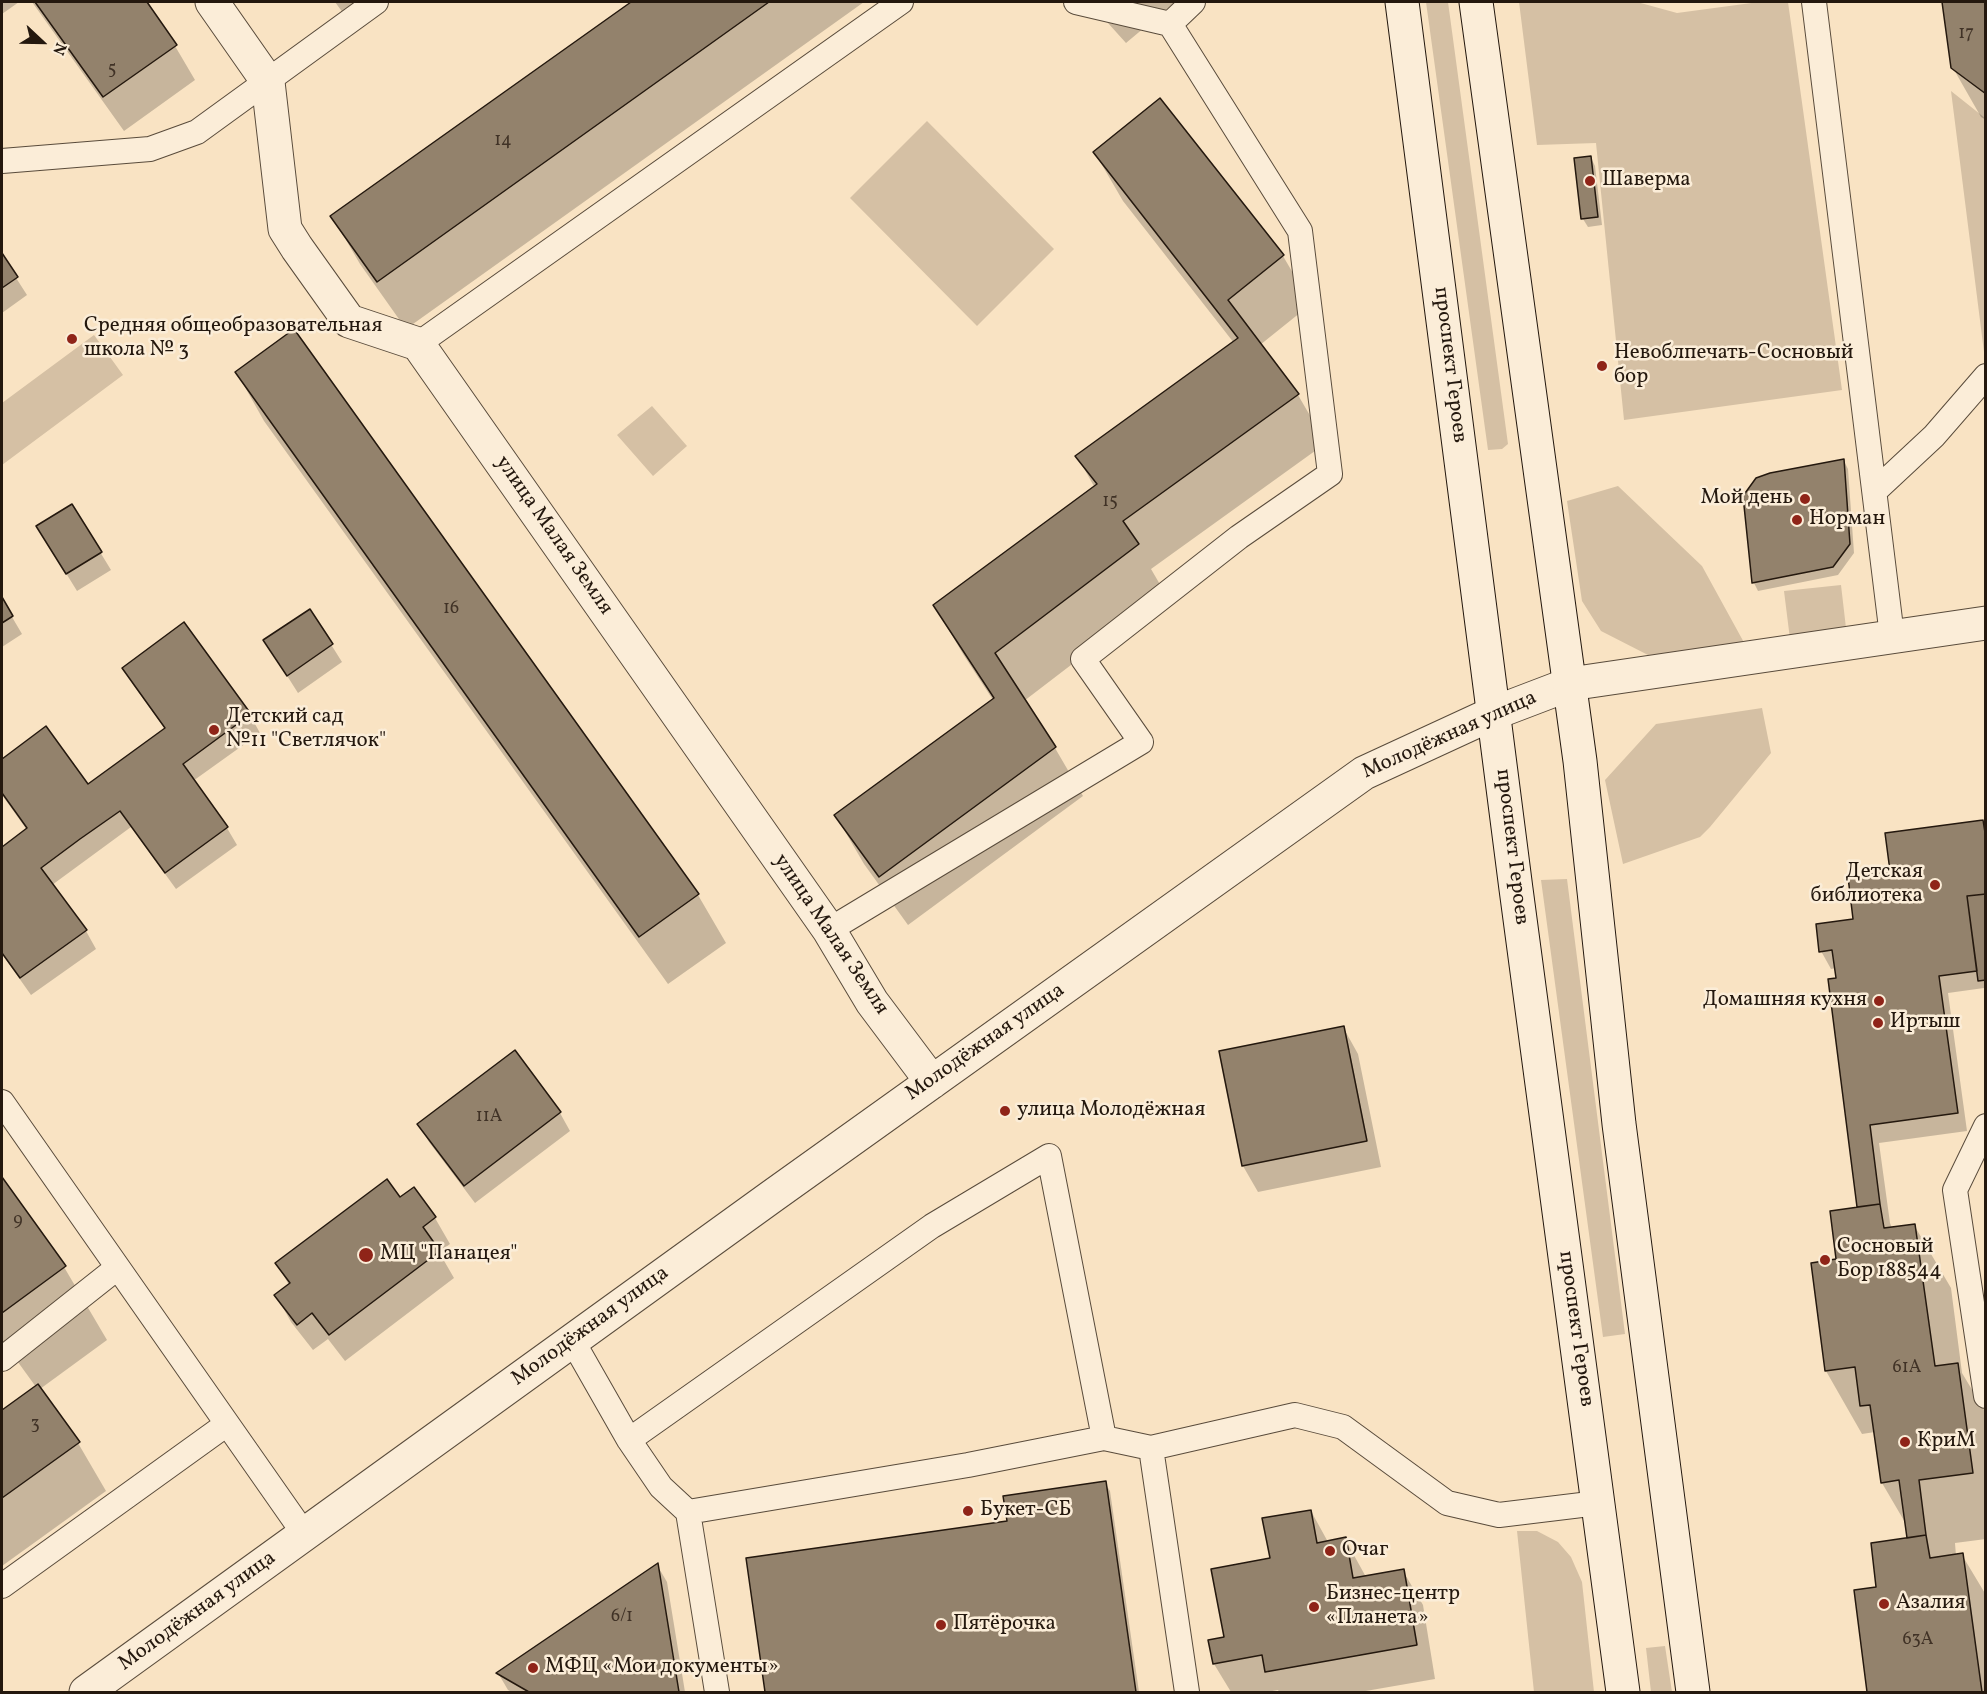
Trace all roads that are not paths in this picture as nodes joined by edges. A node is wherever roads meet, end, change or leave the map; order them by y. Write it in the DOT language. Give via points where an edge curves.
graph roads {
  1 [pos="212,2"];
  2 [pos="376,2"];
  3 [pos="901,2"];
  4 [pos="1076,2"];
  5 [pos="1193,2"];
  6 [pos="1402,2"];
  7 [pos="1476,2"];
  8 [pos="1814,2"];
  9 [pos="1170,24"];
  10 [pos="268,82"];
  11 [pos="2,161"];
  12 [pos="418,344"];
  13 [pos="1986,376"];
  14 [pos="1875,491"];
  15 [pos="1986,623"];
  16 [pos="1892,636"];
  17 [pos="1570,684"];
  18 [pos="1494,713"];
  19 [pos="829,930"];
  20 [pos="932,1082"];
  21 [pos="2,1102"];
  22 [pos="1986,1126"];
  23 [pos="117,1268"];
  24 [pos="572,1340"];
  25 [pos="2,1359"];
  26 [pos="1986,1396"];
  27 [pos="227,1424"];
  28 [pos="1104,1438"];
  29 [pos="629,1440"];
  30 [pos="1151,1448"];
  31 [pos="1598,1503"];
  32 [pos="688,1512"];
  33 [pos="305,1535"];
  34 [pos="2,1586"];
  35 [pos="86,1692"];
  36 [pos="717,1692"];
  37 [pos="1187,1692"];
  38 [pos="1623,1692"];
  39 [pos="1693,1692"];
  1 -- 10 [label="street"];
  2 -- 10 [label="lane"];
  3 -- 12 [label="lane"];
  4 -- 9 [label="lane"];
  5 -- 9 [label="lane"];
  6 -- 18 [label="street, проспект Героев"];
  7 -- 17 [label="street"];
  8 -- 14 [label="lane"];
  9 -- 19 [label="lane" via="1300,231 1330,474 1239,537 1083,659 1141,742"];
  10 -- 11 [label="lane" via="197,132 150,149"];
  10 -- 12 [label="street" via="285,228 349,321"];
  12 -- 19 [label="street, улица Малая Земля"];
  13 -- 14 [label="lane" via="1934,436"];
  14 -- 16 [label="lane"];
  15 -- 16 [label="street, Молодёжная улица"];
  16 -- 17 [label="street, Молодёжная улица"];
  17 -- 18 [label="street, Молодёжная улица"];
  17 -- 39 [label="street" via="1619,1124"];
  18 -- 20 [label="street, Молодёжная улица" via="1364,773"];
  18 -- 31 [label="street, проспект Героев"];
  19 -- 20 [label="street, улица Малая Земля" via="872,1002"];
  20 -- 24 [label="street, Молодёжная улица"];
  21 -- 23 [label="lane"];
  22 -- 26 [label="lane" via="1955,1190"];
  23 -- 25 [label="lane"];
  23 -- 27 [label="lane"];
  24 -- 29 [label="lane"];
  24 -- 33 [label="street, Молодёжная улица"];
  27 -- 33 [label="lane"];
  27 -- 34 [label="lane"];
  28 -- 29 [label="lane" via="1049,1156 932,1226"];
  28 -- 30 [label="lane"];
  28 -- 32 [label="lane"];
  29 -- 32 [label="lane" via="661,1486"];
  30 -- 31 [label="lane" via="1295,1415 1342,1427 1447,1503 1499,1515"];
  30 -- 37 [label="lane"];
  31 -- 38 [label="street, проспект Героев"];
  32 -- 36 [label="lane"];
  33 -- 35 [label="street, Молодёжная улица"];
}
